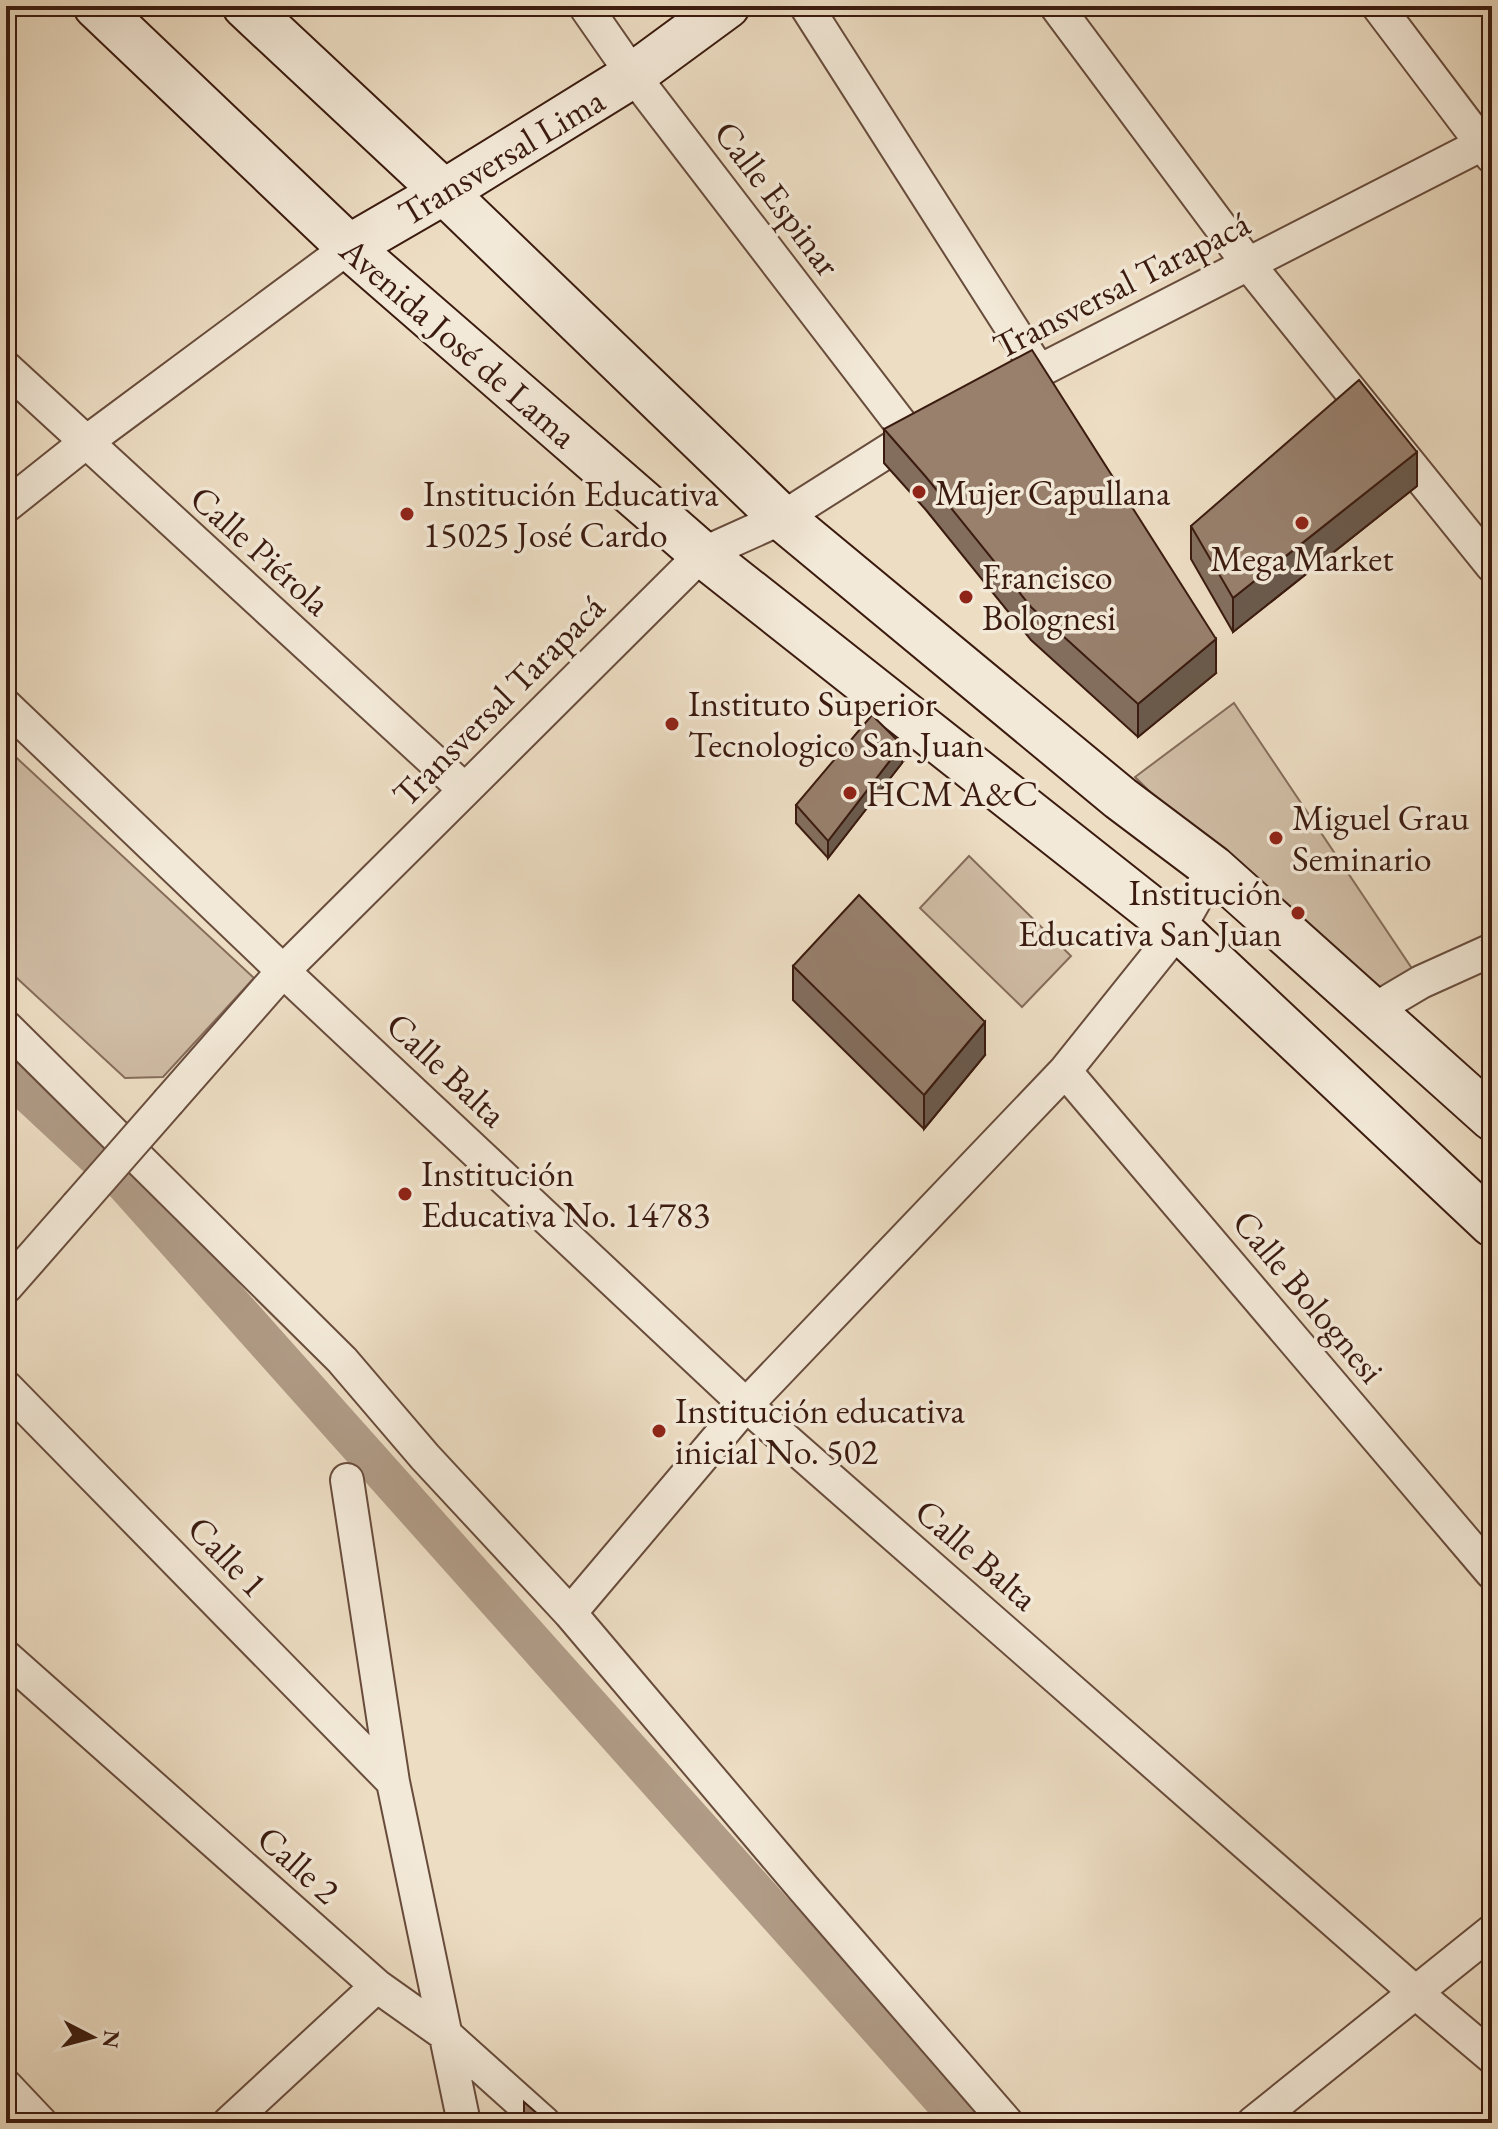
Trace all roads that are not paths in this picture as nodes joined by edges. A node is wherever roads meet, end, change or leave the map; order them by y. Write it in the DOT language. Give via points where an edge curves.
graph roads {
  1 [pos="96,6"];
  2 [pos="245,6"];
  3 [pos="585,6"];
  4 [pos="727,6"];
  5 [pos="806,6"];
  6 [pos="1056,6"];
  7 [pos="1378,6"];
  8 [pos="633,75"];
  9 [pos="1489,147"];
  10 [pos="444,192"];
  11 [pos="349,247"];
  12 [pos="1249,265"];
  13 [pos="6,368"];
  14 [pos="1039,371"];
  15 [pos="910,436"];
  16 [pos="85,443"];
  17 [pos="6,506"];
  18 [pos="782,518"];
  19 [pos="702,554"];
  20 [pos="1492,566"];
  21 [pos="6,706"];
  22 [pos="464,789"];
  23 [pos="1213,868"];
  24 [pos="1178,930"];
  25 [pos="1492,950"];
  26 [pos="283,971"];
  27 [pos="1372,1011"];
  28 [pos="6,1027"];
  29 [pos="1065,1071"];
  30 [pos="1492,1118"];
  31 [pos="1492,1224"];
  32 [pos="6,1287"];
  33 [pos="6,1387"];
  34 [pos="746,1405"];
  35 [pos="347,1480"];
  36 [pos="1492,1573"];
  37 [pos="570,1613"];
  38 [pos="6,1657"];
  39 [pos="393,1782"];
  40 [pos="1492,1931"];
  41 [pos="377,1986"];
  42 [pos="1415,1992"];
  43 [pos="446,2035"];
  44 [pos="1492,2057"];
  45 [pos="6,2086"];
  46 [pos="41,2123"];
  47 [pos="229,2123"];
  48 [pos="464,2123"];
  49 [pos="544,2123"];
  50 [pos="1007,2123"];
  51 [pos="1253,2123"];
  1 -- 11 [label="main road, Avenida José de Lama"];
  2 -- 10 [label="main road"];
  3 -- 8 [label="street, Calle Espinar"];
  4 -- 8 [label="main road, Transversal Lima"];
  5 -- 14 [label="street"];
  6 -- 12 [label="street"];
  7 -- 9 [label="street"];
  8 -- 10 [label="main road, Transversal Lima"];
  8 -- 15 [label="street, Calle Espinar"];
  9 -- 12 [label="street, Transversal Tarapacá"];
  10 -- 11 [label="main road, Transversal Lima"];
  10 -- 18 [label="main road"];
  11 -- 16 [label="street, Transversal Lima"];
  11 -- 19 [label="main road, Avenida José de Lama"];
  12 -- 14 [label="street, Transversal Tarapacá"];
  12 -- 20 [label="street"];
  13 -- 16 [label="street, Calle Piérola"];
  14 -- 15 [label="street, Transversal Tarapacá"];
  15 -- 18 [label="street, Transversal Tarapacá"];
  16 -- 17 [label="street, Transversal Lima"];
  16 -- 22 [label="street, Calle Piérola"];
  18 -- 19 [label="street, Transversal Tarapacá"];
  18 -- 23 [label="main road" via="1120,798"];
  19 -- 22 [label="street, Transversal Tarapacá"];
  19 -- 24 [label="main road, Avenida José de Lama"];
  21 -- 26 [label="street, Calle Balta"];
  22 -- 26 [label="street, Transversal Tarapacá"];
  23 -- 24 [label="street"];
  23 -- 27 [label="main road"];
  24 -- 29 [label="street"];
  24 -- 31 [label="main road, Avenida José de Lama"];
  25 -- 27 [label="street"];
  26 -- 32 [label="street, Transversal Tarapacá, bridge"];
  26 -- 34 [label="street, Calle Balta"];
  27 -- 30 [label="main road"];
  28 -- 37 [label="street" via="342,1360"];
  29 -- 34 [label="street"];
  29 -- 36 [label="street, Calle Bolognesi"];
  33 -- 39 [label="street, Calle 1"];
  34 -- 37 [label="street"];
  34 -- 42 [label="street, Calle Balta"];
  35 -- 39 [label="street"];
  37 -- 50 [label="street"];
  38 -- 41 [label="street, Calle 2"];
  39 -- 43 [label="street"];
  40 -- 42 [label="street"];
  41 -- 43 [label="street, Calle 2"];
  41 -- 47 [label="street"];
  42 -- 44 [label="street, Calle Balta"];
  42 -- 51 [label="street"];
  43 -- 48 [label="street"];
  43 -- 49 [label="street, Calle 2"];
  45 -- 46 [label="street"];
}
